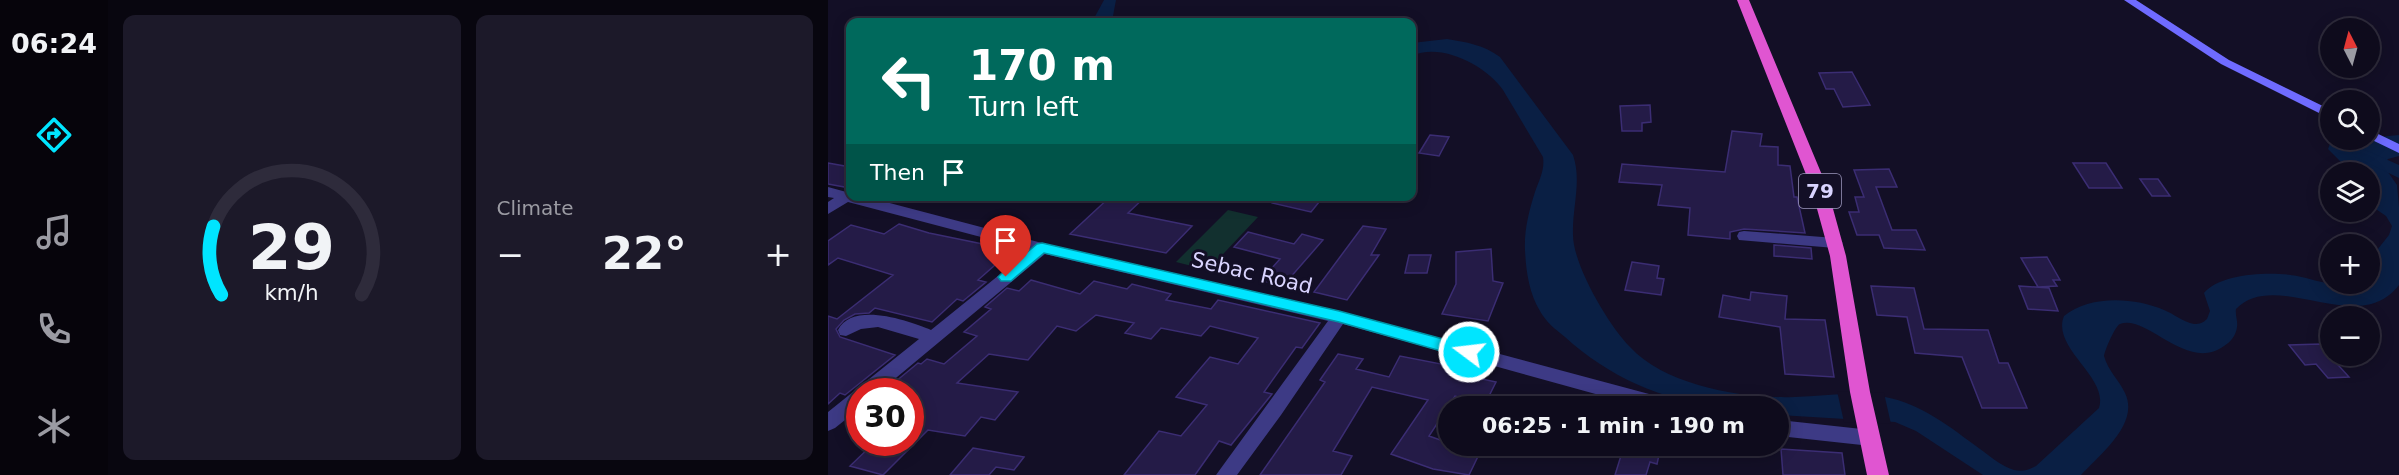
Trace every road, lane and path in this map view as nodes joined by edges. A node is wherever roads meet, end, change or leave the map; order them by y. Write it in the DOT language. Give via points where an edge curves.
graph roads {
  1 [pos="1743,0"];
  2 [pos="2129,0"];
  3 [pos="2320,109"];
  4 [pos="2380,139"];
  5 [pos="2399,149"];
  6 [pos="828,192"];
  7 [pos="845,197"];
  8 [pos="860,201"];
  9 [pos="828,209"];
  10 [pos="1744,236"];
  11 [pos="1834,243"];
  12 [pos="1042,248"];
  13 [pos="1339,317"];
  14 [pos="846,330"];
  15 [pos="933,337"];
  16 [pos="883,378"];
  17 [pos="1627,396"];
  18 [pos="846,408"];
  19 [pos="828,423"];
  20 [pos="1789,428"];
  21 [pos="1869,432"];
  22 [pos="1226,475"];
  23 [pos="1878,475"];
  1 -- 11 [label="highway, 79" via="1819,187"];
  2 -- 3 [label="main road" via="2225,62"];
  4 -- 5 [label="main road"];
  6 -- 7 [label="street, Sebac Road"];
  7 -- 9 [label="street"];
  8 -- 12 [label="street, Sebac Road"];
  10 -- 11 [label="street"];
  11 -- 21 [label="highway, 79"];
  12 -- 13 [label="street, Sebac Road"];
  12 -- 15 [label="street"];
  13 -- 17 [label="street, Sebac Road"];
  13 -- 22 [label="street"];
  14 -- 15 [label="street" via="861,321 874,320"];
  15 -- 16 [label="street"];
  18 -- 19 [label="street"];
  20 -- 21 [label="street"];
  21 -- 23 [label="highway, 79"];
}
